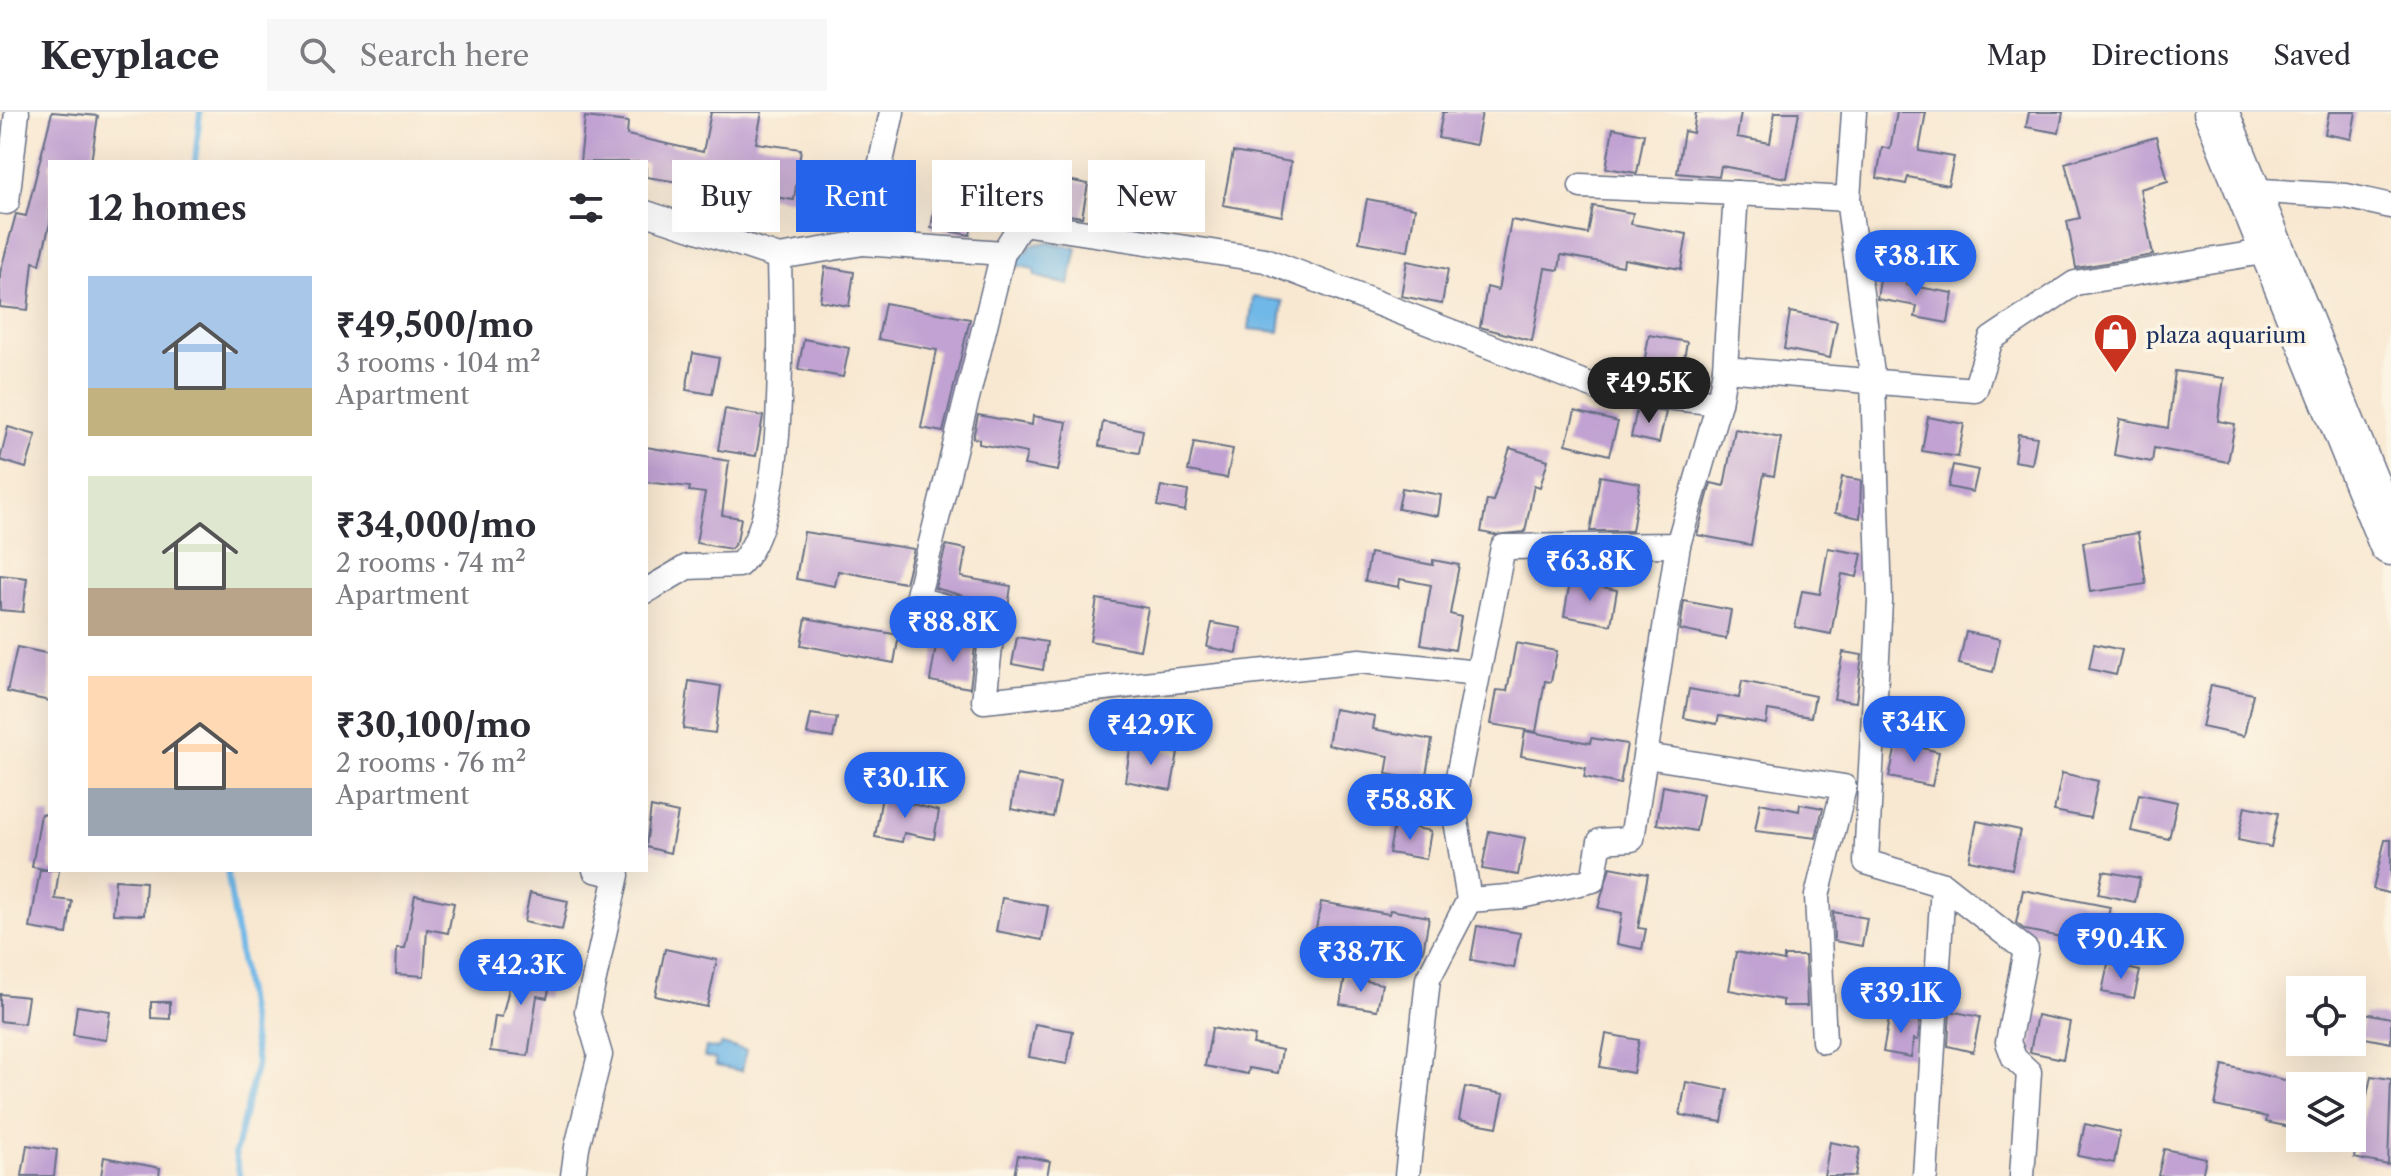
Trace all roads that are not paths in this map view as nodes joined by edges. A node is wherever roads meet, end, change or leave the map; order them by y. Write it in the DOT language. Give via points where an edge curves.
graph roads {
  1 [pos="17,112"];
  2 [pos="892,112"];
  3 [pos="1854,112"];
  4 [pos="2216,112"];
  5 [pos="1581,186"];
  6 [pos="2245,190"];
  7 [pos="1736,193"];
  8 [pos="1848,199"];
  9 [pos="0,201"];
  10 [pos="2391,206"];
  11 [pos="648,214"];
  12 [pos="863,243"];
  13 [pos="2269,251"];
  14 [pos="1003,253"];
  15 [pos="779,257"];
  16 [pos="1725,369"];
  17 [pos="1873,381"];
  18 [pos="1719,403"];
  19 [pos="2391,543"];
  20 [pos="1678,545"];
  21 [pos="648,590"];
  22 [pos="1478,673"];
  23 [pos="1646,756"];
  24 [pos="604,872"];
  25 [pos="1943,885"];
  26 [pos="1469,900"];
  27 [pos="1824,1041"];
  28 [pos="573,1176"];
  29 [pos="1407,1176"];
  30 [pos="1925,1176"];
  31 [pos="2022,1176"];
  1 -- 9 [label="street" via="7,202"];
  2 -- 12 [label="street"];
  3 -- 8 [label="street"];
  4 -- 6 [label="highway"];
  5 -- 7 [label="street"];
  6 -- 10 [label="street" via="2346,196"];
  6 -- 13 [label="highway"];
  7 -- 8 [label="street"];
  7 -- 16 [label="street"];
  8 -- 17 [label="street"];
  11 -- 15 [label="street"];
  12 -- 14 [label="street"];
  12 -- 15 [label="street"];
  13 -- 17 [label="street" via="2075,283 1991,339 1975,390"];
  13 -- 19 [label="highway"];
  14 -- 18 [label="street" via="1022,223 1265,260 1603,390"];
  14 -- 22 [label="street" via="917,599 993,620 984,701 1360,661"];
  15 -- 21 [label="street" via="780,372 771,480 758,542 739,565 687,567"];
  16 -- 17 [label="street"];
  16 -- 18 [label="street"];
  17 -- 25 [label="street" via="1880,601 1866,862"];
  18 -- 20 [label="street"];
  20 -- 22 [label="street" via="1503,547"];
  20 -- 23 [label="street"];
  22 -- 26 [label="street" via="1453,802"];
  23 -- 26 [label="street" via="1632,839 1600,841 1593,880 1521,896"];
  23 -- 27 [label="street" via="1844,787 1817,896"];
  24 -- 28 [label="street" via="617,875 587,1011 600,1055"];
  25 -- 30 [label="street"];
  25 -- 31 [label="street" via="2026,950 2008,1042 2014,1058 2029,1072"];
  26 -- 29 [label="street" via="1428,979"];
}
